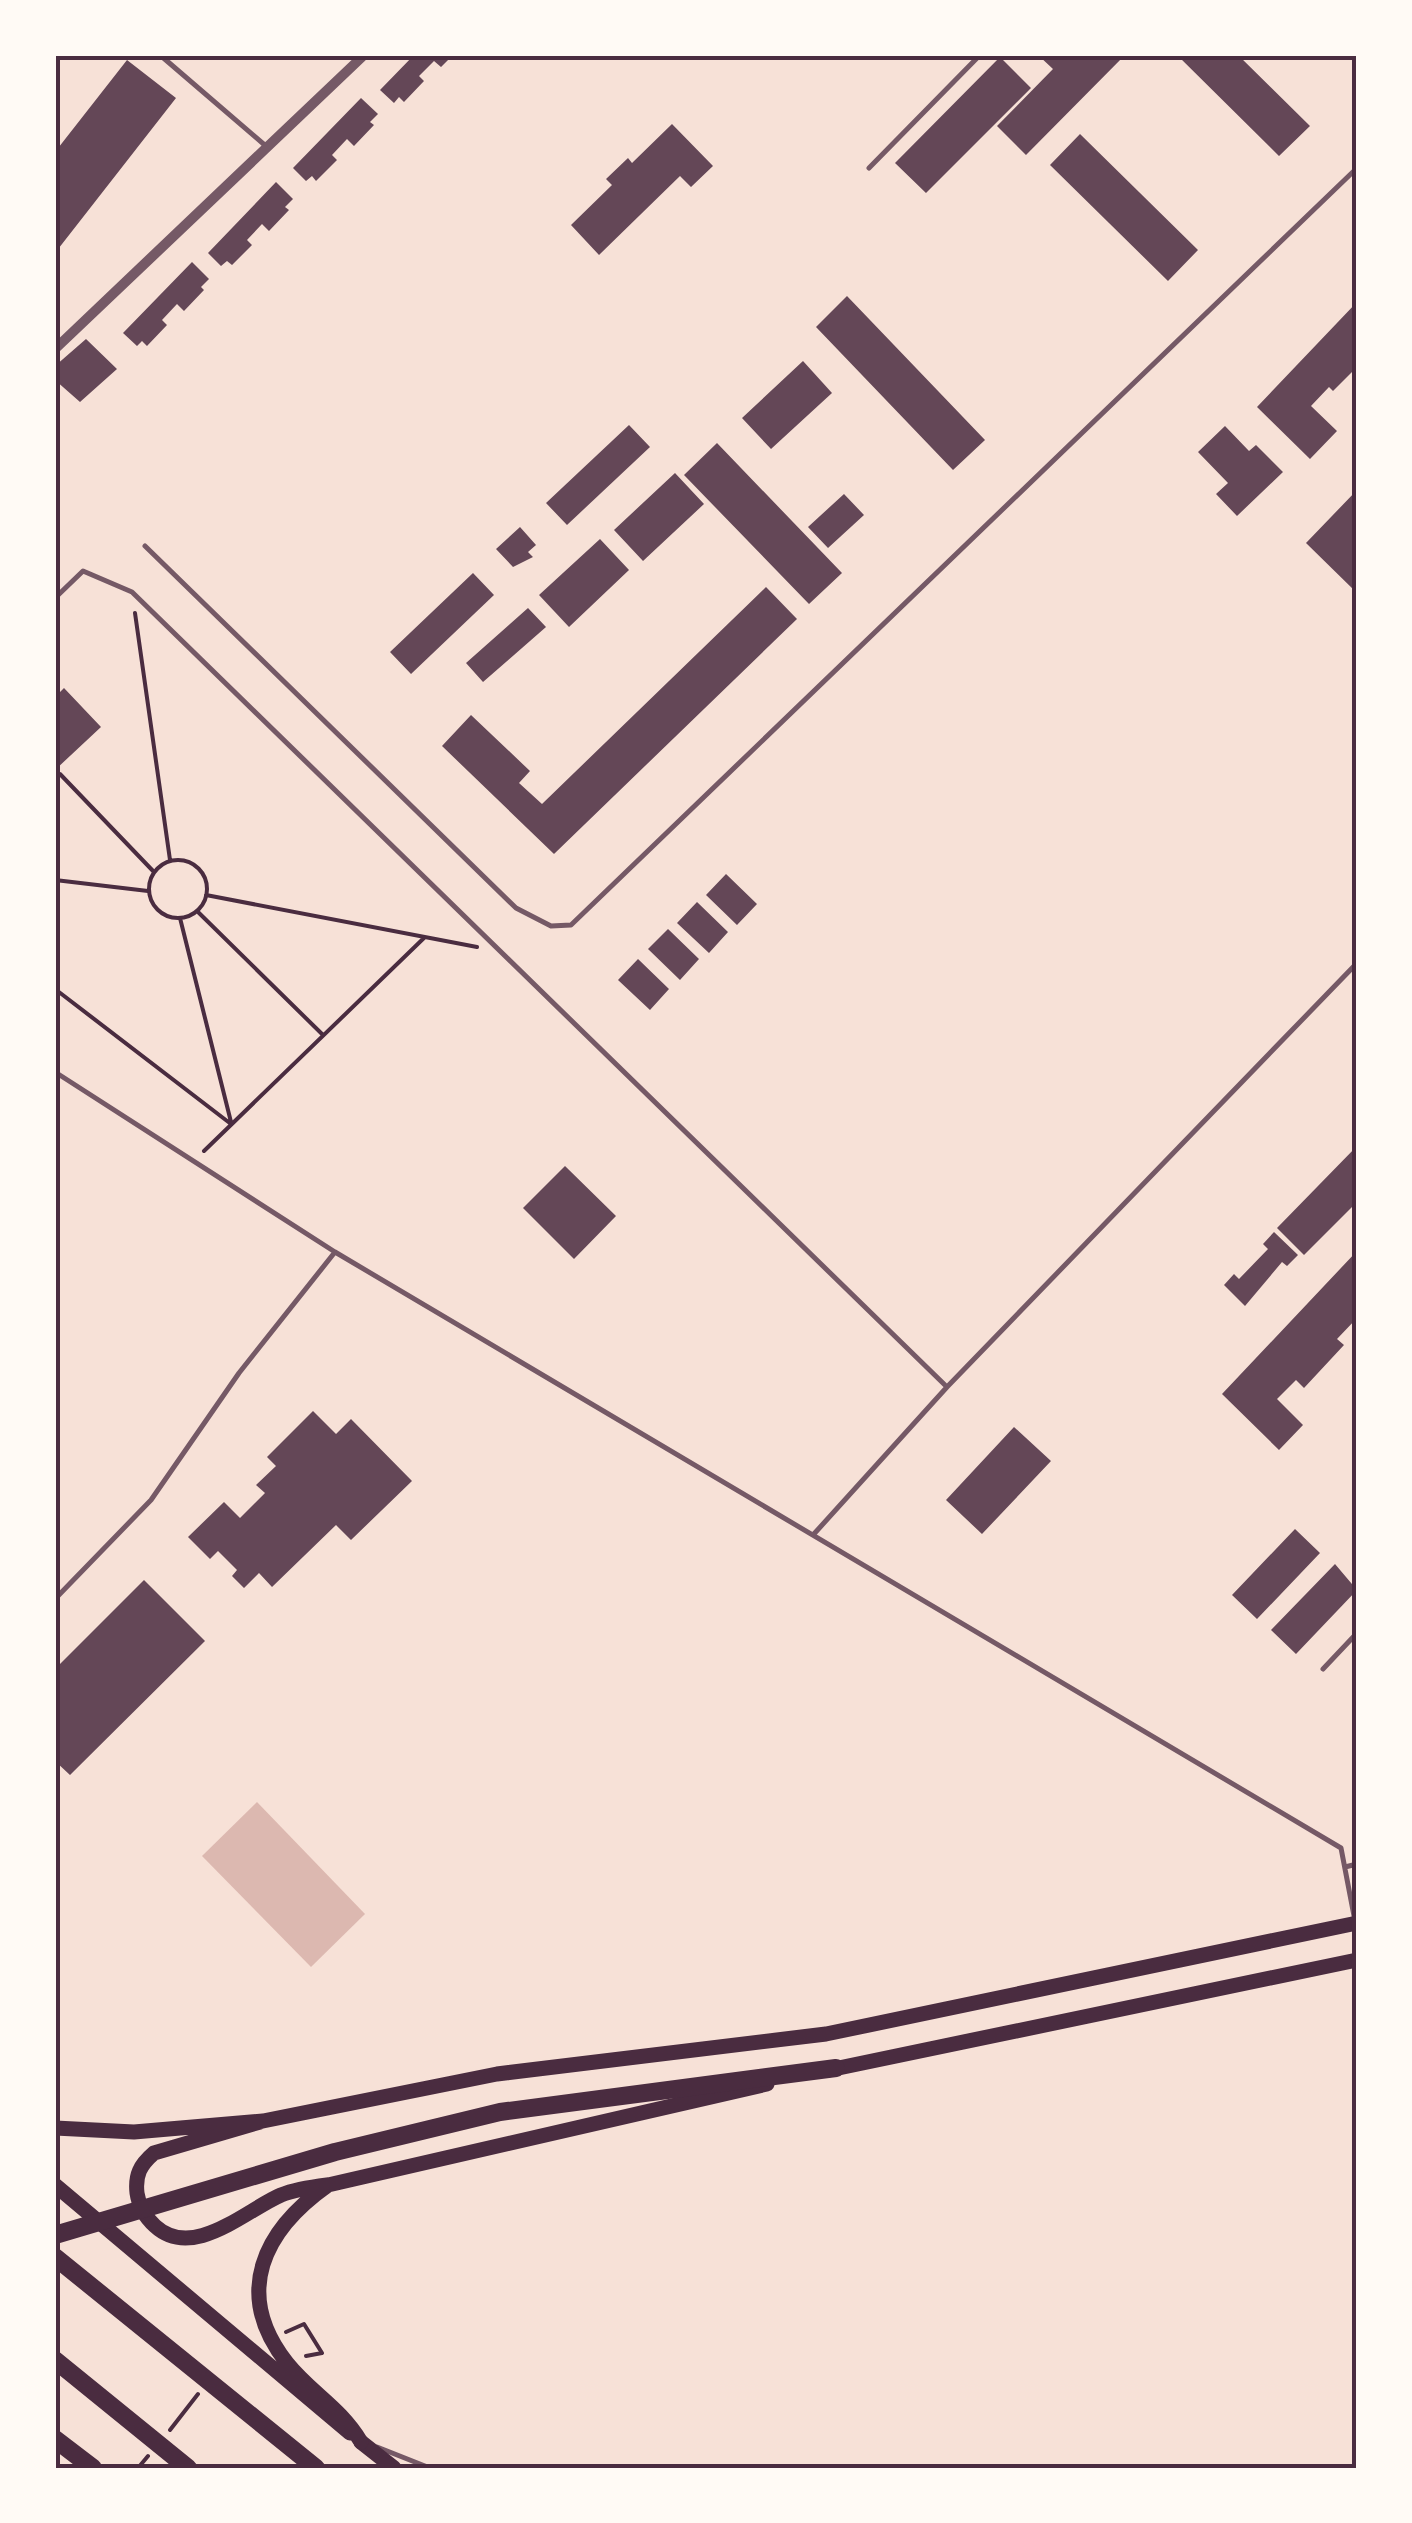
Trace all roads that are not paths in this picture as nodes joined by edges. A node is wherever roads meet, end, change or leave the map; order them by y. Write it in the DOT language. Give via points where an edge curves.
graph roads {
  1 [pos="160,55"];
  2 [pos="364,55"];
  3 [pos="980,55"];
  4 [pos="267,147"];
  5 [pos="868,168"];
  6 [pos="1357,168"];
  7 [pos="55,349"];
  8 [pos="144,546"];
  9 [pos="55,598"];
  10 [pos="1357,963"];
  11 [pos="55,1072"];
  12 [pos="335,1252"];
  13 [pos="947,1387"];
  14 [pos="814,1535"];
  15 [pos="55,1599"];
  16 [pos="1357,1633"];
  17 [pos="1323,1669"];
  18 [pos="1357,1864"];
  19 [pos="1345,1866"];
  20 [pos="1356,1924"];
  21 [pos="1357,1960"];
  22 [pos="836,2068"];
  23 [pos="263,2121"];
  24 [pos="55,2128"];
  25 [pos="328,2185"];
  26 [pos="55,2186"];
  27 [pos="55,2234"];
  28 [pos="55,2258"];
  29 [pos="55,2360"];
  30 [pos="55,2440"];
  31 [pos="361,2442"];
  32 [pos="93,2468"];
  33 [pos="188,2468"];
  34 [pos="316,2468"];
  35 [pos="394,2468"];
  36 [pos="430,2468"];
  1 -- 4 [label="lane"];
  2 -- 4 [label="street"];
  3 -- 5 [label="lane"];
  4 -- 7 [label="street"];
  6 -- 8 [label="lane" via="571,924 551,926 516,908"];
  9 -- 13 [label="lane" via="83,571 132,592"];
  10 -- 13 [label="lane"];
  11 -- 12 [label="lane"];
  12 -- 14 [label="lane"];
  12 -- 15 [label="lane" via="151,1500"];
  13 -- 14 [label="lane"];
  14 -- 19 [label="lane" via="1341,1848"];
  16 -- 17 [label="lane"];
  18 -- 19 [label="lane"];
  19 -- 20 [label="lane"];
  20 -- 23 [label="main road" via="826,2034 497,2074"];
  21 -- 22 [label="main road"];
  22 -- 25 [label="main road"];
  22 -- 27 [label="highway" via="500,2112"];
  23 -- 24 [label="main road" via="134,2132"];
  23 -- 25 [label="main road" via="154,2153 137,2176 144,2216 160,2231 187,2238 217,2230 280,2196"];
  25 -- 31 [label="main road" via="292,2212 269,2244 261,2306 285,2360 344,2415"];
  26 -- 31 [label="main road"];
  28 -- 34 [label="highway"];
  29 -- 33 [label="highway"];
  30 -- 32 [label="highway"];
  31 -- 35 [label="main road"];
  31 -- 36 [label="lane"];
}
